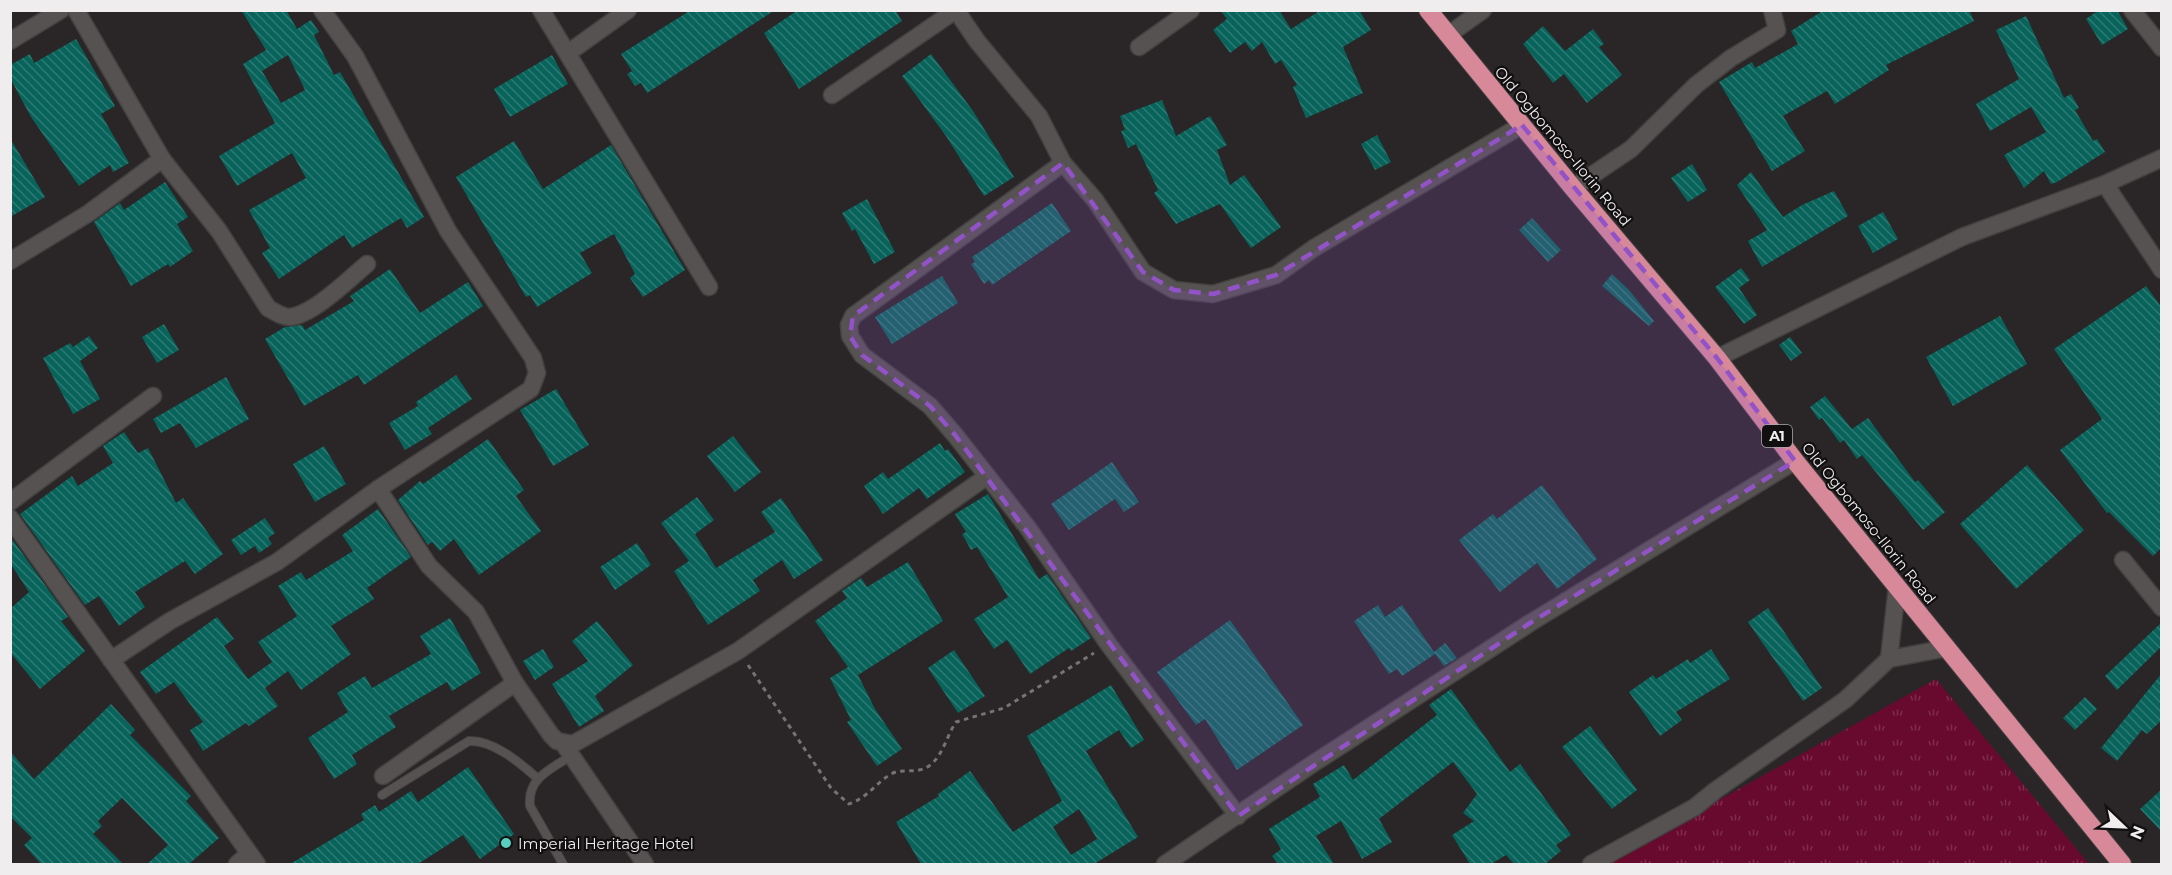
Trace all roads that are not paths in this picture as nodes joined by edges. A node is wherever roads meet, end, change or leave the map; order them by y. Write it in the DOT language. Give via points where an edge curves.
graph roads {
  1 [pos="62,10"];
  2 [pos="76,10"];
  3 [pos="322,10"];
  4 [pos="541,10"];
  5 [pos="628,10"];
  6 [pos="956,10"];
  7 [pos="1191,10"];
  8 [pos="1428,10"];
  9 [pos="1483,10"];
  10 [pos="1773,10"];
  11 [pos="2132,10"];
  12 [pos="1448,35"];
  13 [pos="10,41"];
  14 [pos="1139,47"];
  15 [pos="2162,48"];
  16 [pos="568,53"];
  17 [pos="832,95"];
  18 [pos="1522,125"];
  19 [pos="2162,158"];
  20 [pos="162,159"];
  21 [pos="1063,163"];
  22 [pos="2105,184"];
  23 [pos="1573,188"];
  24 [pos="10,261"];
  25 [pos="367,264"];
  26 [pos="2162,270"];
  27 [pos="709,287"];
  28 [pos="1717,358"];
  29 [pos="153,396"];
  30 [pos="1796,461"];
  31 [pos="986,477"];
  32 [pos="378,489"];
  33 [pos="10,502"];
  34 [pos="10,518"];
  35 [pos="2123,560"];
  36 [pos="1897,587"];
  37 [pos="2162,608"];
  38 [pos="1947,648"];
  39 [pos="1889,659"];
  40 [pos="111,660"];
  41 [pos="515,682"];
  42 [pos="567,750"];
  43 [pos="383,776"];
  44 [pos="537,777"];
  45 [pos="382,795"];
  46 [pos="1238,816"];
  47 [pos="248,861"];
  48 [pos="563,864"];
  49 [pos="645,864"];
  50 [pos="1165,864"];
  51 [pos="1591,864"];
  52 [pos="2122,864"];
  1 -- 13 [label="street"];
  2 -- 20 [label="street"];
  3 -- 32 [label="street" via="355,56 448,231 533,358 537,373 531,389"];
  4 -- 16 [label="street"];
  5 -- 16 [label="street"];
  6 -- 17 [label="street"];
  6 -- 21 [label="street" via="1039,116"];
  7 -- 14 [label="street"];
  8 -- 12 [label="highway, Old Ogbomoso-Ilorin Road / A1"];
  9 -- 12 [label="street"];
  10 -- 23 [label="street" via="1777,30 1696,85 1632,149"];
  11 -- 15 [label="street"];
  12 -- 18 [label="highway, Old Ogbomoso-Ilorin Road / A1"];
  16 -- 27 [label="street"];
  18 -- 21 [label="street" via="1314,248 1276,275 1213,294 1174,290 1143,272 1095,200"];
  18 -- 23 [label="highway, Old Ogbomoso-Ilorin Road / A1"];
  19 -- 22 [label="street"];
  20 -- 24 [label="street" via="89,213"];
  20 -- 25 [label="street" via="219,231 268,308 281,315 291,317 307,310"];
  21 -- 31 [label="street" via="853,316 849,325 850,336 862,355 930,406"];
  22 -- 26 [label="street"];
  22 -- 28 [label="street" via="1962,237"];
  23 -- 28 [label="highway, Old Ogbomoso-Ilorin Road / A1"];
  28 -- 30 [label="highway, Old Ogbomoso-Ilorin Road / A1"];
  29 -- 33 [label="street"];
  30 -- 36 [label="highway, Old Ogbomoso-Ilorin Road / A1"];
  30 -- 46 [label="street" via="1530,624"];
  31 -- 42 [label="street" via="738,651"];
  31 -- 46 [label="street" via="1028,528 1109,645"];
  32 -- 40 [label="street" via="277,562 170,621"];
  32 -- 41 [label="street" via="429,566 476,612"];
  34 -- 40 [label="street"];
  35 -- 37 [label="street"];
  36 -- 38 [label="highway, Old Ogbomoso-Ilorin Road / A1"];
  36 -- 39 [label="street"];
  38 -- 39 [label="street"];
  38 -- 52 [label="highway, Old Ogbomoso-Ilorin Road / A1"];
  39 -- 51 [label="street" via="1845,700 1695,807"];
  40 -- 47 [label="street"];
  41 -- 42 [label="street" via="551,735"];
  41 -- 43 [label="street"];
  42 -- 44 [label="lane"];
  42 -- 49 [label="street"];
  44 -- 45 [label="lane" via="497,749 479,740 469,741"];
  44 -- 48 [label="lane" via="529,796 530,806"];
  46 -- 50 [label="street"];
}
